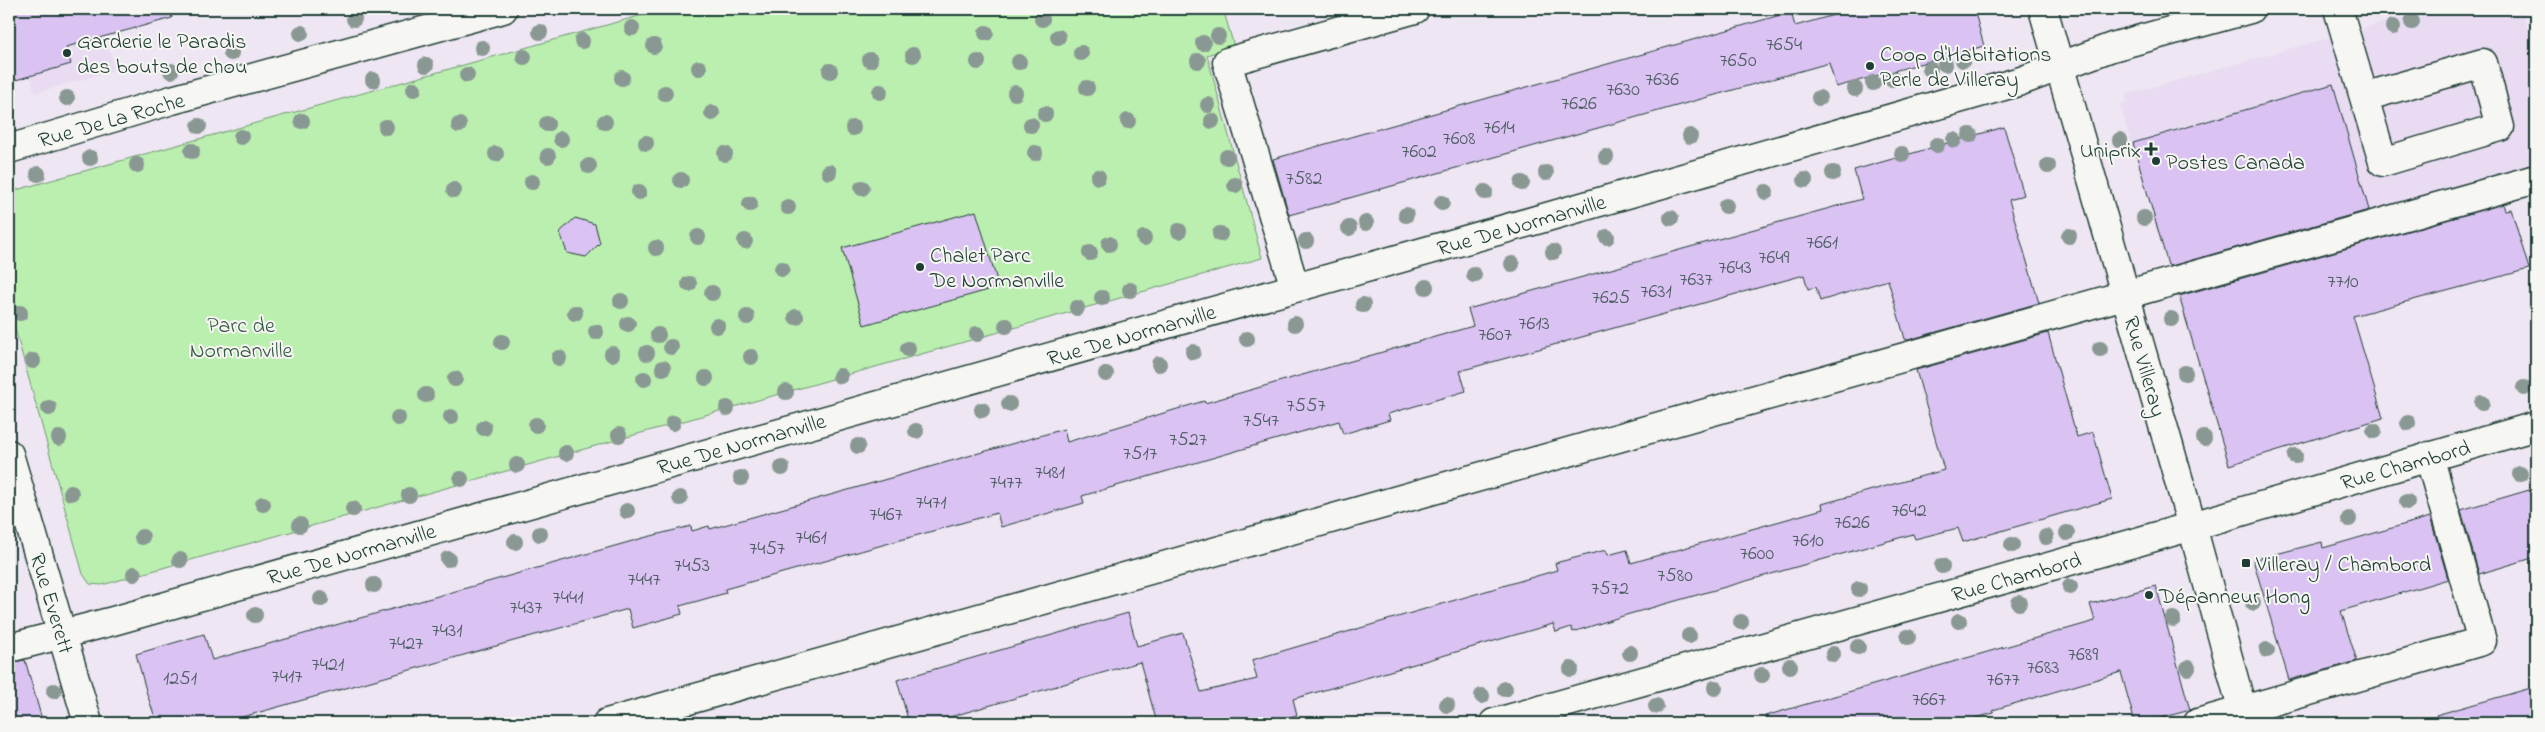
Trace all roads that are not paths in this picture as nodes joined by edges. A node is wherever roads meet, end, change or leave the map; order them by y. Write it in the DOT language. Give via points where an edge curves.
graph roads {
  1 [pos="503,9"];
  2 [pos="1415,9"];
  3 [pos="2043,9"];
  4 [pos="2250,9"];
  5 [pos="2338,9"];
  6 [pos="2060,67"];
  7 [pos="2364,97"];
  8 [pos="9,149"];
  9 [pos="2536,179"];
  10 [pos="1295,288"];
  11 [pos="2125,295"];
  12 [pos="2536,426"];
  13 [pos="9,454"];
  14 [pos="2429,456"];
  15 [pos="2192,526"];
  16 [pos="62,633"];
  17 [pos="9,648"];
  18 [pos="2244,716"];
  19 [pos="88,723"];
  20 [pos="607,723"];
  21 [pos="1494,723"];
  22 [pos="2198,723"];
  1 -- 8 [label="street, Rue De La Roche" via="172,100"];
  2 -- 10 [label="street" via="1228,62"];
  3 -- 6 [label="street, Rue Villeray"];
  4 -- 6 [label="street, Rue De Normanville" via="2112,47"];
  5 -- 7 [label="street"];
  6 -- 10 [label="street, Rue De Normanville"];
  6 -- 11 [label="street, Rue Villeray"];
  7 -- 7 [label="street" via="2383,162 2500,127 2483,63"];
  9 -- 11 [label="street"];
  10 -- 16 [label="street, Rue De Normanville"];
  11 -- 15 [label="street, Rue Villeray"];
  11 -- 20 [label="street"];
  12 -- 14 [label="street, Rue Chambord"];
  13 -- 16 [label="street, Rue Everett"];
  14 -- 15 [label="street, Rue Chambord"];
  14 -- 18 [label="street" via="2482,641"];
  15 -- 18 [label="street, Rue Villeray"];
  15 -- 21 [label="street, Rue Chambord"];
  16 -- 17 [label="street, Rue De Normanville"];
  16 -- 19 [label="street, Rue Everett"];
  18 -- 22 [label="street"];
}
